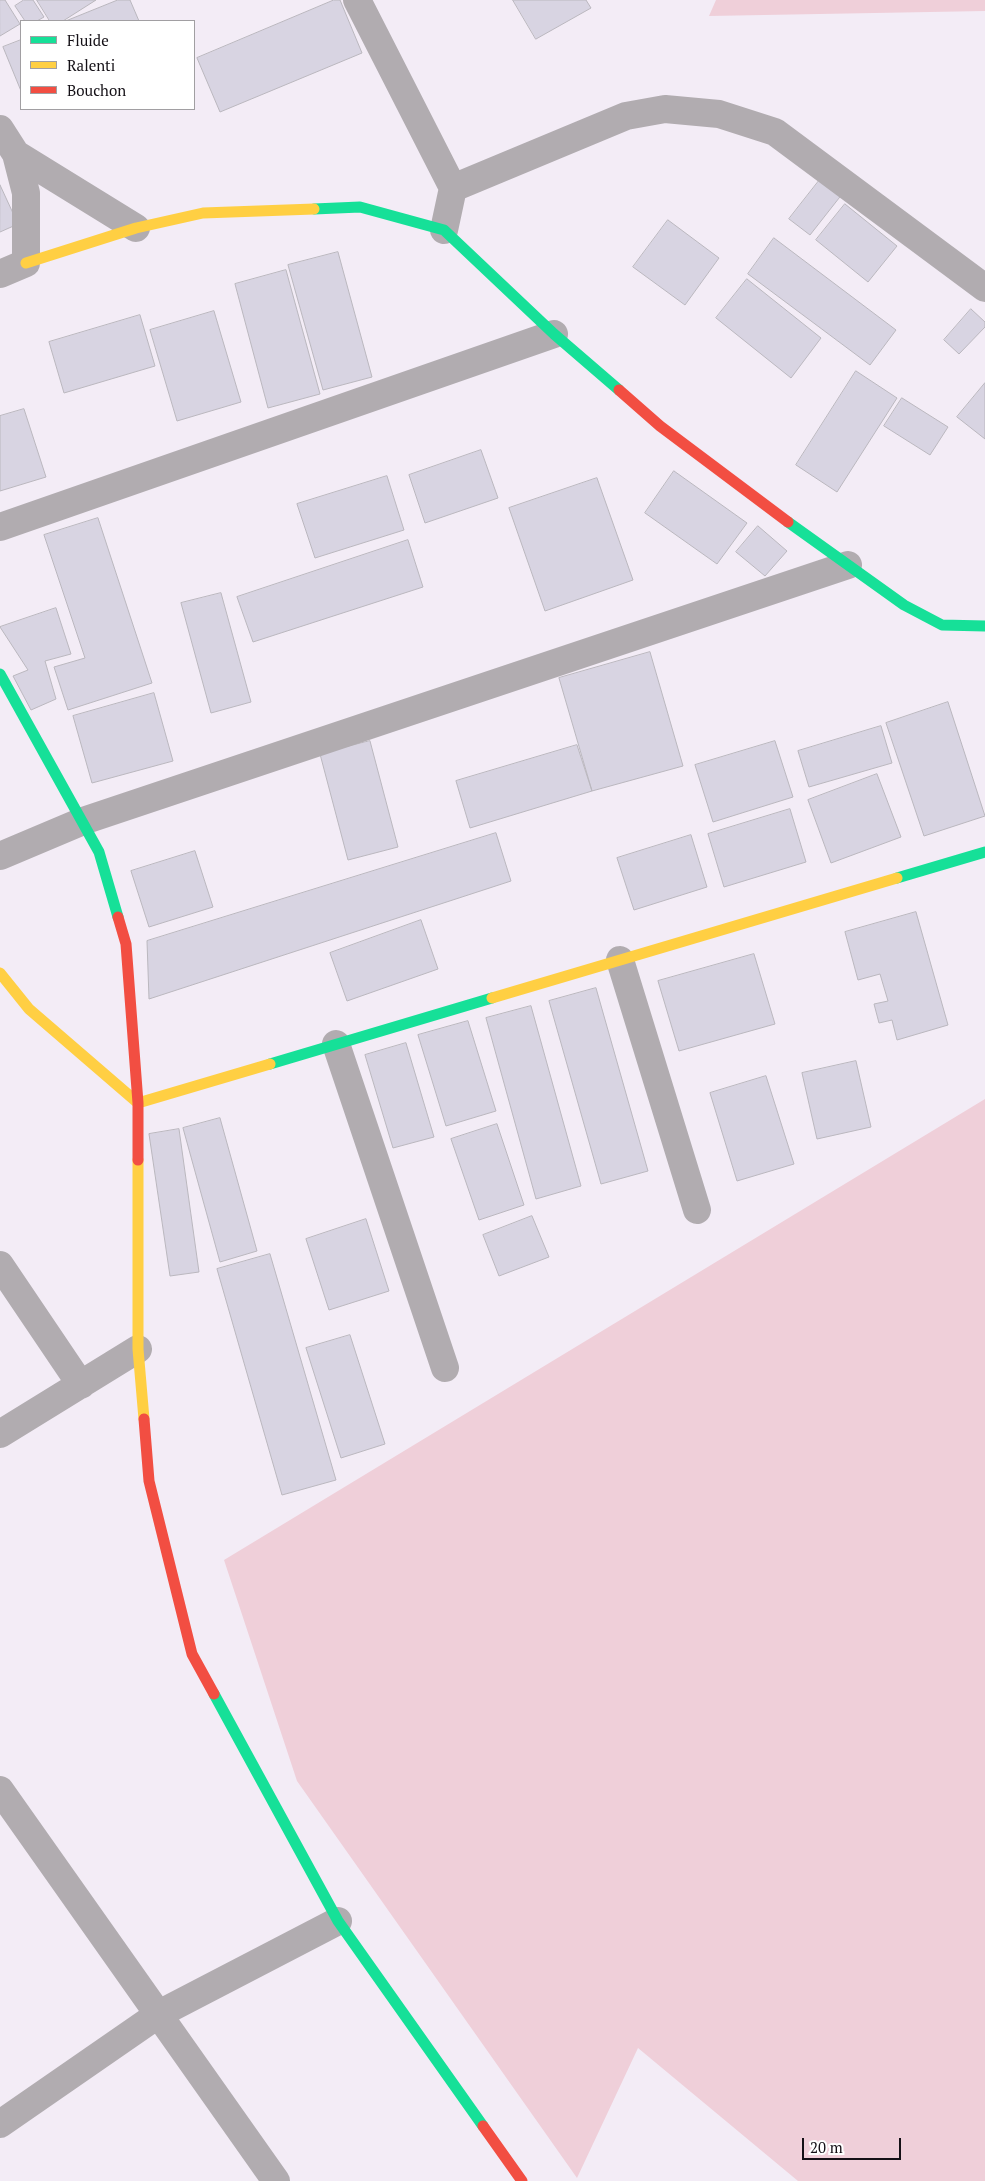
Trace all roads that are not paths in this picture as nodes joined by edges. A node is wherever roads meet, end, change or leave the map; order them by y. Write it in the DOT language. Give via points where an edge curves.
graph roads {
  1 [pos="357,0"];
  2 [pos="0,130"];
  3 [pos="16,154"];
  4 [pos="453,188"];
  5 [pos="136,228"];
  6 [pos="444,230"];
  7 [pos="26,263"];
  8 [pos="0,274"];
  9 [pos="985,288"];
  10 [pos="554,334"];
  11 [pos="0,527"];
  12 [pos="848,566"];
  13 [pos="985,626"];
  14 [pos="0,674"];
  15 [pos="83,821"];
  16 [pos="985,852"];
  17 [pos="0,856"];
  18 [pos="620,960"];
  19 [pos="0,973"];
  20 [pos="336,1044"];
  21 [pos="138,1103"];
  22 [pos="696,1210"];
  23 [pos="0,1265"];
  24 [pos="138,1349"];
  25 [pos="445,1368"];
  26 [pos="81,1385"];
  27 [pos="0,1434"];
  28 [pos="0,1790"];
  29 [pos="338,1921"];
  30 [pos="159,2014"];
  31 [pos="0,2124"];
  32 [pos="276,2181"];
  33 [pos="522,2181"];
  1 -- 4 [label="street"];
  2 -- 3 [label="street"];
  3 -- 5 [label="street"];
  3 -- 7 [label="street" via="26,193"];
  4 -- 6 [label="street"];
  4 -- 9 [label="street" via="626,116 665,109 719,114 775,132"];
  5 -- 6 [label="street" via="203,213 360,207"];
  5 -- 7 [label="street"];
  6 -- 10 [label="street"];
  7 -- 8 [label="street"];
  10 -- 11 [label="street"];
  10 -- 12 [label="street" via="660,426"];
  12 -- 13 [label="street" via="904,606 942,625"];
  12 -- 15 [label="street"];
  14 -- 15 [label="street"];
  15 -- 17 [label="street"];
  15 -- 21 [label="street" via="99,852 126,944"];
  16 -- 18 [label="street"];
  18 -- 20 [label="street"];
  18 -- 22 [label="street"];
  19 -- 21 [label="street" via="29,1010"];
  20 -- 21 [label="street"];
  20 -- 25 [label="street"];
  21 -- 24 [label="street"];
  23 -- 26 [label="street"];
  24 -- 26 [label="street"];
  24 -- 29 [label="street" via="149,1481 192,1654"];
  26 -- 27 [label="street"];
  28 -- 30 [label="street"];
  29 -- 30 [label="street"];
  29 -- 33 [label="street"];
  30 -- 31 [label="street"];
  30 -- 32 [label="street"];
}
